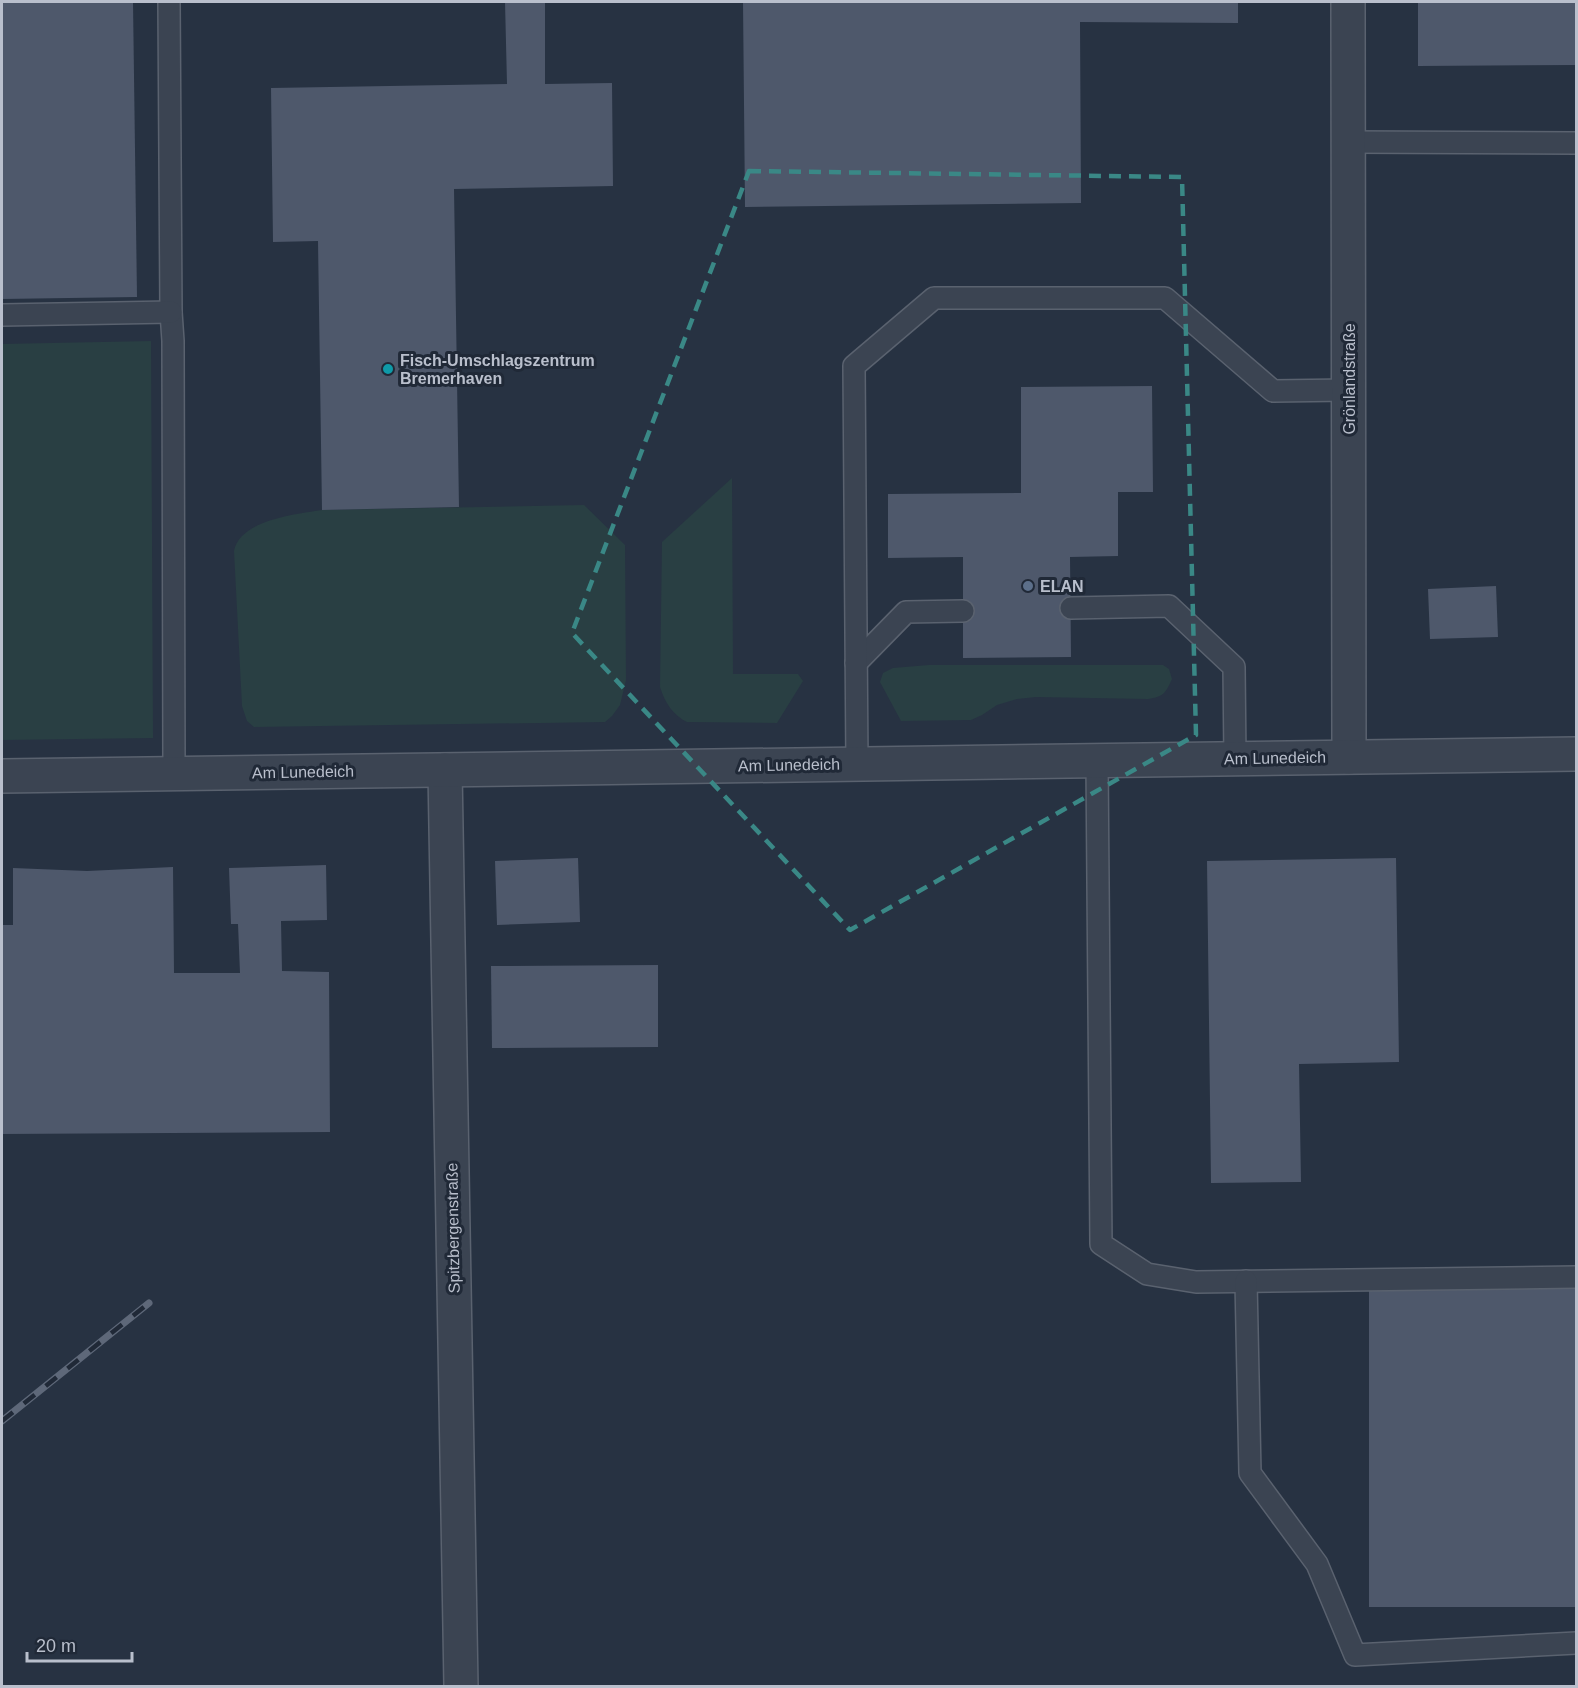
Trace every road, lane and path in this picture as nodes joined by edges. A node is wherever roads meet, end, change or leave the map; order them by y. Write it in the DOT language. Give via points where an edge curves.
graph roads {
  1 [pos="169,2"];
  2 [pos="1348,2"];
  3 [pos="1349,142"];
  4 [pos="1576,143"];
  5 [pos="171,312"];
  6 [pos="2,315"];
  7 [pos="1349,390"];
  8 [pos="1071,608"];
  9 [pos="963,611"];
  10 [pos="856,663"];
  11 [pos="1576,754"];
  12 [pos="1349,757"];
  13 [pos="1235,759"];
  14 [pos="1096,761"];
  15 [pos="857,764"];
  16 [pos="445,770"];
  17 [pos="174,773"];
  18 [pos="2,776"];
  19 [pos="1576,1277"];
  20 [pos="1246,1281"];
  21 [pos="1576,1643"];
  22 [pos="461,1686"];
  1 -- 5 [label="lane"];
  2 -- 3 [label="street, Grönlandstraße"];
  3 -- 4 [label="lane"];
  3 -- 7 [label="street, Grönlandstraße"];
  5 -- 6 [label="lane"];
  5 -- 17 [label="lane"];
  7 -- 10 [label="lane" via="1273,391 1165,298 934,298 854,366"];
  7 -- 12 [label="street, Grönlandstraße"];
  8 -- 13 [label="lane" via="1169,606 1234,667"];
  9 -- 10 [label="lane" via="906,612"];
  10 -- 15 [label="lane"];
  11 -- 12 [label="street, Am Lunedeich"];
  12 -- 13 [label="street, Am Lunedeich"];
  13 -- 14 [label="street, Am Lunedeich"];
  14 -- 15 [label="street, Am Lunedeich"];
  14 -- 20 [label="lane" via="1101,1244 1147,1274 1196,1282"];
  15 -- 16 [label="street, Am Lunedeich"];
  16 -- 17 [label="street, Am Lunedeich"];
  16 -- 22 [label="street, Spitzbergenstraße"];
  17 -- 18 [label="street, Am Lunedeich"];
  19 -- 20 [label="lane"];
  20 -- 21 [label="lane" via="1250,1473 1317,1564 1355,1655"];
}
